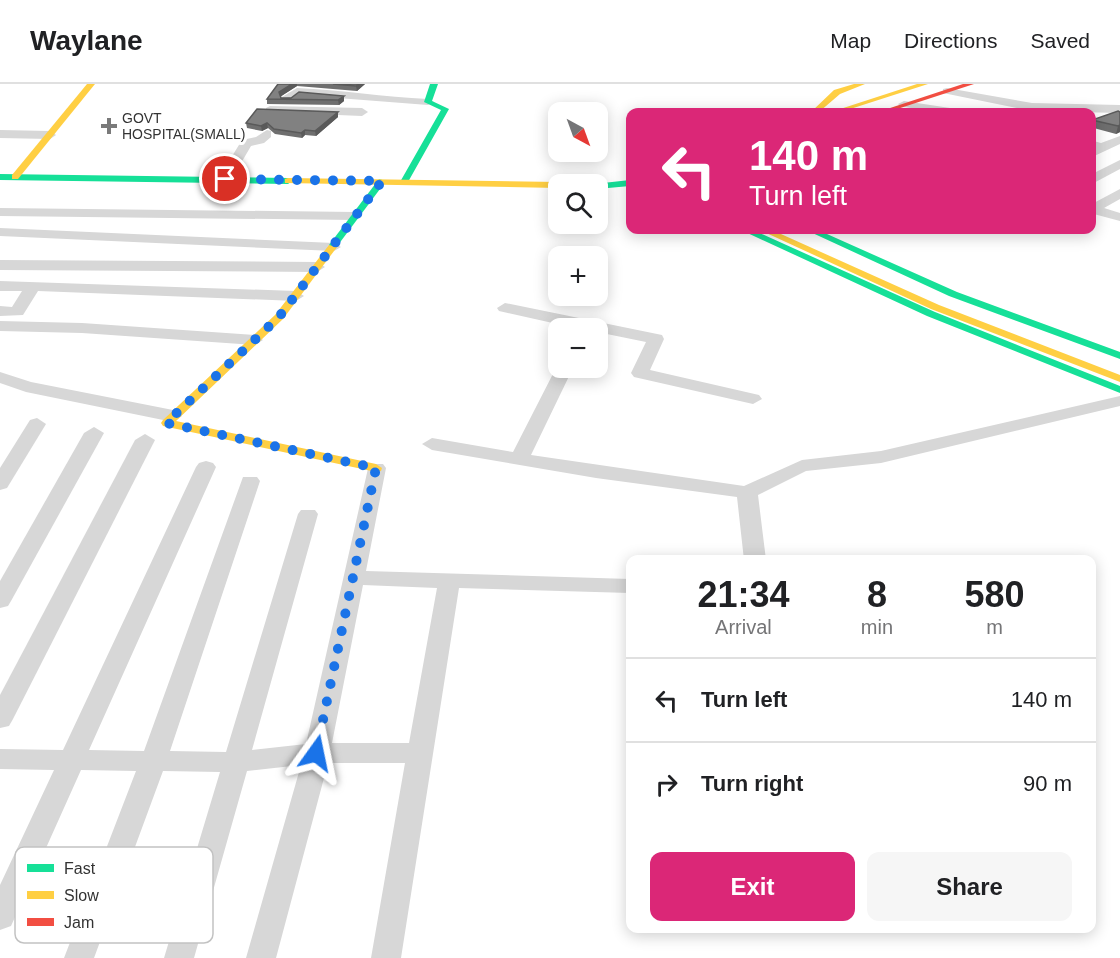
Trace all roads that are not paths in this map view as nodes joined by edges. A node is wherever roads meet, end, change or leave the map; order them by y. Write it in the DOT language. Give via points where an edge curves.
graph roads {
  1 [pos="91,84"];
  2 [pos="371,84"];
  3 [pos="434,84"];
  4 [pos="861,84"];
  5 [pos="924,84"];
  6 [pos="970,84"];
  7 [pos="281,85"];
  8 [pos="296,86"];
  9 [pos="949,87"];
  10 [pos="310,94"];
  11 [pos="357,94"];
  12 [pos="286,99"];
  13 [pos="428,102"];
  14 [pos="904,104"];
  15 [pos="819,108"];
  16 [pos="848,108"];
  17 [pos="877,108"];
  18 [pos="893,108"];
  19 [pos="927,108"];
  20 [pos="1044,108"];
  21 [pos="1120,109"];
  22 [pos="260,110"];
  23 [pos="301,110"];
  24 [pos="328,110"];
  25 [pos="1096,110"];
  26 [pos="362,112"];
  27 [pos="0,134"];
  28 [pos="267,134"];
  29 [pos="50,135"];
  30 [pos="1120,140"];
  31 [pos="1096,147"];
  32 [pos="1120,164"];
  33 [pos="0,177"];
  34 [pos="15,177"];
  35 [pos="1096,178"];
  36 [pos="225,179"];
  37 [pos="382,181"];
  38 [pos="404,182"];
  39 [pos="626,183"];
  40 [pos="548,185"];
  41 [pos="608,185"];
  42 [pos="608,187"];
  43 [pos="626,189"];
  44 [pos="1120,193"];
  45 [pos="1096,207"];
  46 [pos="1096,210"];
  47 [pos="0,212"];
  48 [pos="355,216"];
  49 [pos="1120,218"];
  50 [pos="0,232"];
  51 [pos="754,234"];
  52 [pos="774,234"];
  53 [pos="800,234"];
  54 [pos="820,234"];
  55 [pos="334,247"];
  56 [pos="0,265"];
  57 [pos="317,267"];
  58 [pos="0,286"];
  59 [pos="33,286"];
  60 [pos="296,296"];
  61 [pos="505,308"];
  62 [pos="0,311"];
  63 [pos="549,318"];
  64 [pos="0,327"];
  65 [pos="608,330"];
  66 [pos="255,340"];
  67 [pos="1120,356"];
  68 [pos="1120,367"];
  69 [pos="0,376"];
  70 [pos="559,378"];
  71 [pos="1120,379"];
  72 [pos="1120,390"];
  73 [pos="753,399"];
  74 [pos="1120,401"];
  75 [pos="173,416"];
  76 [pos="37,424"];
  77 [pos="94,433"];
  78 [pos="144,440"];
  79 [pos="432,444"];
  80 [pos="520,458"];
  81 [pos="206,467"];
  82 [pos="376,468"];
  83 [pos="250,481"];
  84 [pos="0,484"];
  85 [pos="747,492"];
  86 [pos="308,514"];
  87 [pos="754,555"];
  88 [pos="354,578"];
  89 [pos="449,581"];
  90 [pos="626,586"];
  91 [pos="0,601"];
  92 [pos="0,719"];
  93 [pos="316,753"];
  94 [pos="422,753"];
  95 [pos="0,759"];
  96 [pos="72,760"];
  97 [pos="153,762"];
  98 [pos="237,762"];
  99 [pos="32,847"];
  100 [pos="121,847"];
  101 [pos="212,847"];
  102 [pos="15,884"];
  103 [pos="0,917"];
  104 [pos="85,943"];
  105 [pos="183,943"];
  106 [pos="79,958"];
  107 [pos="179,958"];
  108 [pos="261,958"];
  109 [pos="386,958"];
  1 -- 29 [label="main road"];
  2 -- 11 [label="street"];
  3 -- 13 [label="main road"];
  4 -- 15 [label="main road" via="837,92"];
  5 -- 16 [label="main road"];
  6 -- 9 [label="main road"];
  7 -- 8 [label="street"];
  8 -- 10 [label="street"];
  8 -- 12 [label="street"];
  9 -- 14 [label="main road"];
  9 -- 17 [label="main road"];
  9 -- 20 [label="street" via="989,100"];
  10 -- 11 [label="street"];
  10 -- 23 [label="street"];
  11 -- 13 [label="street" via="383,100"];
  11 -- 24 [label="street"];
  13 -- 38 [label="main road" via="446,108"];
  14 -- 18 [label="main road"];
  14 -- 19 [label="street"];
  21 -- 25 [label="street"];
  22 -- 23 [label="street"];
  23 -- 24 [label="street"];
  24 -- 26 [label="street"];
  27 -- 29 [label="street"];
  28 -- 36 [label="street" via="244,145"];
  29 -- 34 [label="main road"];
  30 -- 31 [label="street"];
  32 -- 35 [label="street"];
  33 -- 34 [label="main road"];
  34 -- 36 [label="main road"];
  36 -- 37 [label="main road"];
  37 -- 38 [label="main road"];
  37 -- 48 [label="main road"];
  38 -- 40 [label="main road"];
  39 -- 41 [label="main road"];
  42 -- 43 [label="main road"];
  44 -- 45 [label="street"];
  46 -- 49 [label="street"];
  47 -- 48 [label="street"];
  48 -- 55 [label="main road"];
  50 -- 55 [label="street"];
  51 -- 72 [label="main road" via="923,314"];
  52 -- 71 [label="main road" via="935,307"];
  53 -- 68 [label="main road" via="949,301"];
  54 -- 67 [label="main road" via="953,294"];
  55 -- 57 [label="main road"];
  56 -- 57 [label="street"];
  57 -- 60 [label="main road"];
  58 -- 59 [label="street"];
  59 -- 60 [label="street"];
  59 -- 62 [label="street" via="17,312"];
  60 -- 66 [label="main road"];
  61 -- 63 [label="street"];
  64 -- 66 [label="street" via="82,328"];
  65 -- 73 [label="street" via="656,339 640,373"];
  66 -- 75 [label="main road"];
  69 -- 75 [label="street" via="26,387"];
  70 -- 80 [label="street"];
  74 -- 85 [label="street" via="881,457 802,466"];
  75 -- 82 [label="main road" via="166,423"];
  76 -- 84 [label="street"];
  77 -- 91 [label="street"];
  78 -- 92 [label="street"];
  79 -- 80 [label="street"];
  80 -- 85 [label="street"];
  81 -- 96 [label="street"];
  82 -- 88 [label="street"];
  83 -- 97 [label="street"];
  85 -- 87 [label="street"];
  86 -- 98 [label="street"];
  88 -- 89 [label="street"];
  88 -- 93 [label="street"];
  89 -- 90 [label="street"];
  89 -- 94 [label="street"];
  93 -- 94 [label="street"];
  93 -- 98 [label="street"];
  93 -- 108 [label="street"];
  94 -- 109 [label="street"];
  95 -- 96 [label="street"];
  96 -- 97 [label="street"];
  96 -- 99 [label="street"];
  97 -- 98 [label="street"];
  97 -- 100 [label="street"];
  98 -- 101 [label="street"];
  102 -- 103 [label="street"];
  104 -- 106 [label="street"];
  105 -- 107 [label="street"];
}
